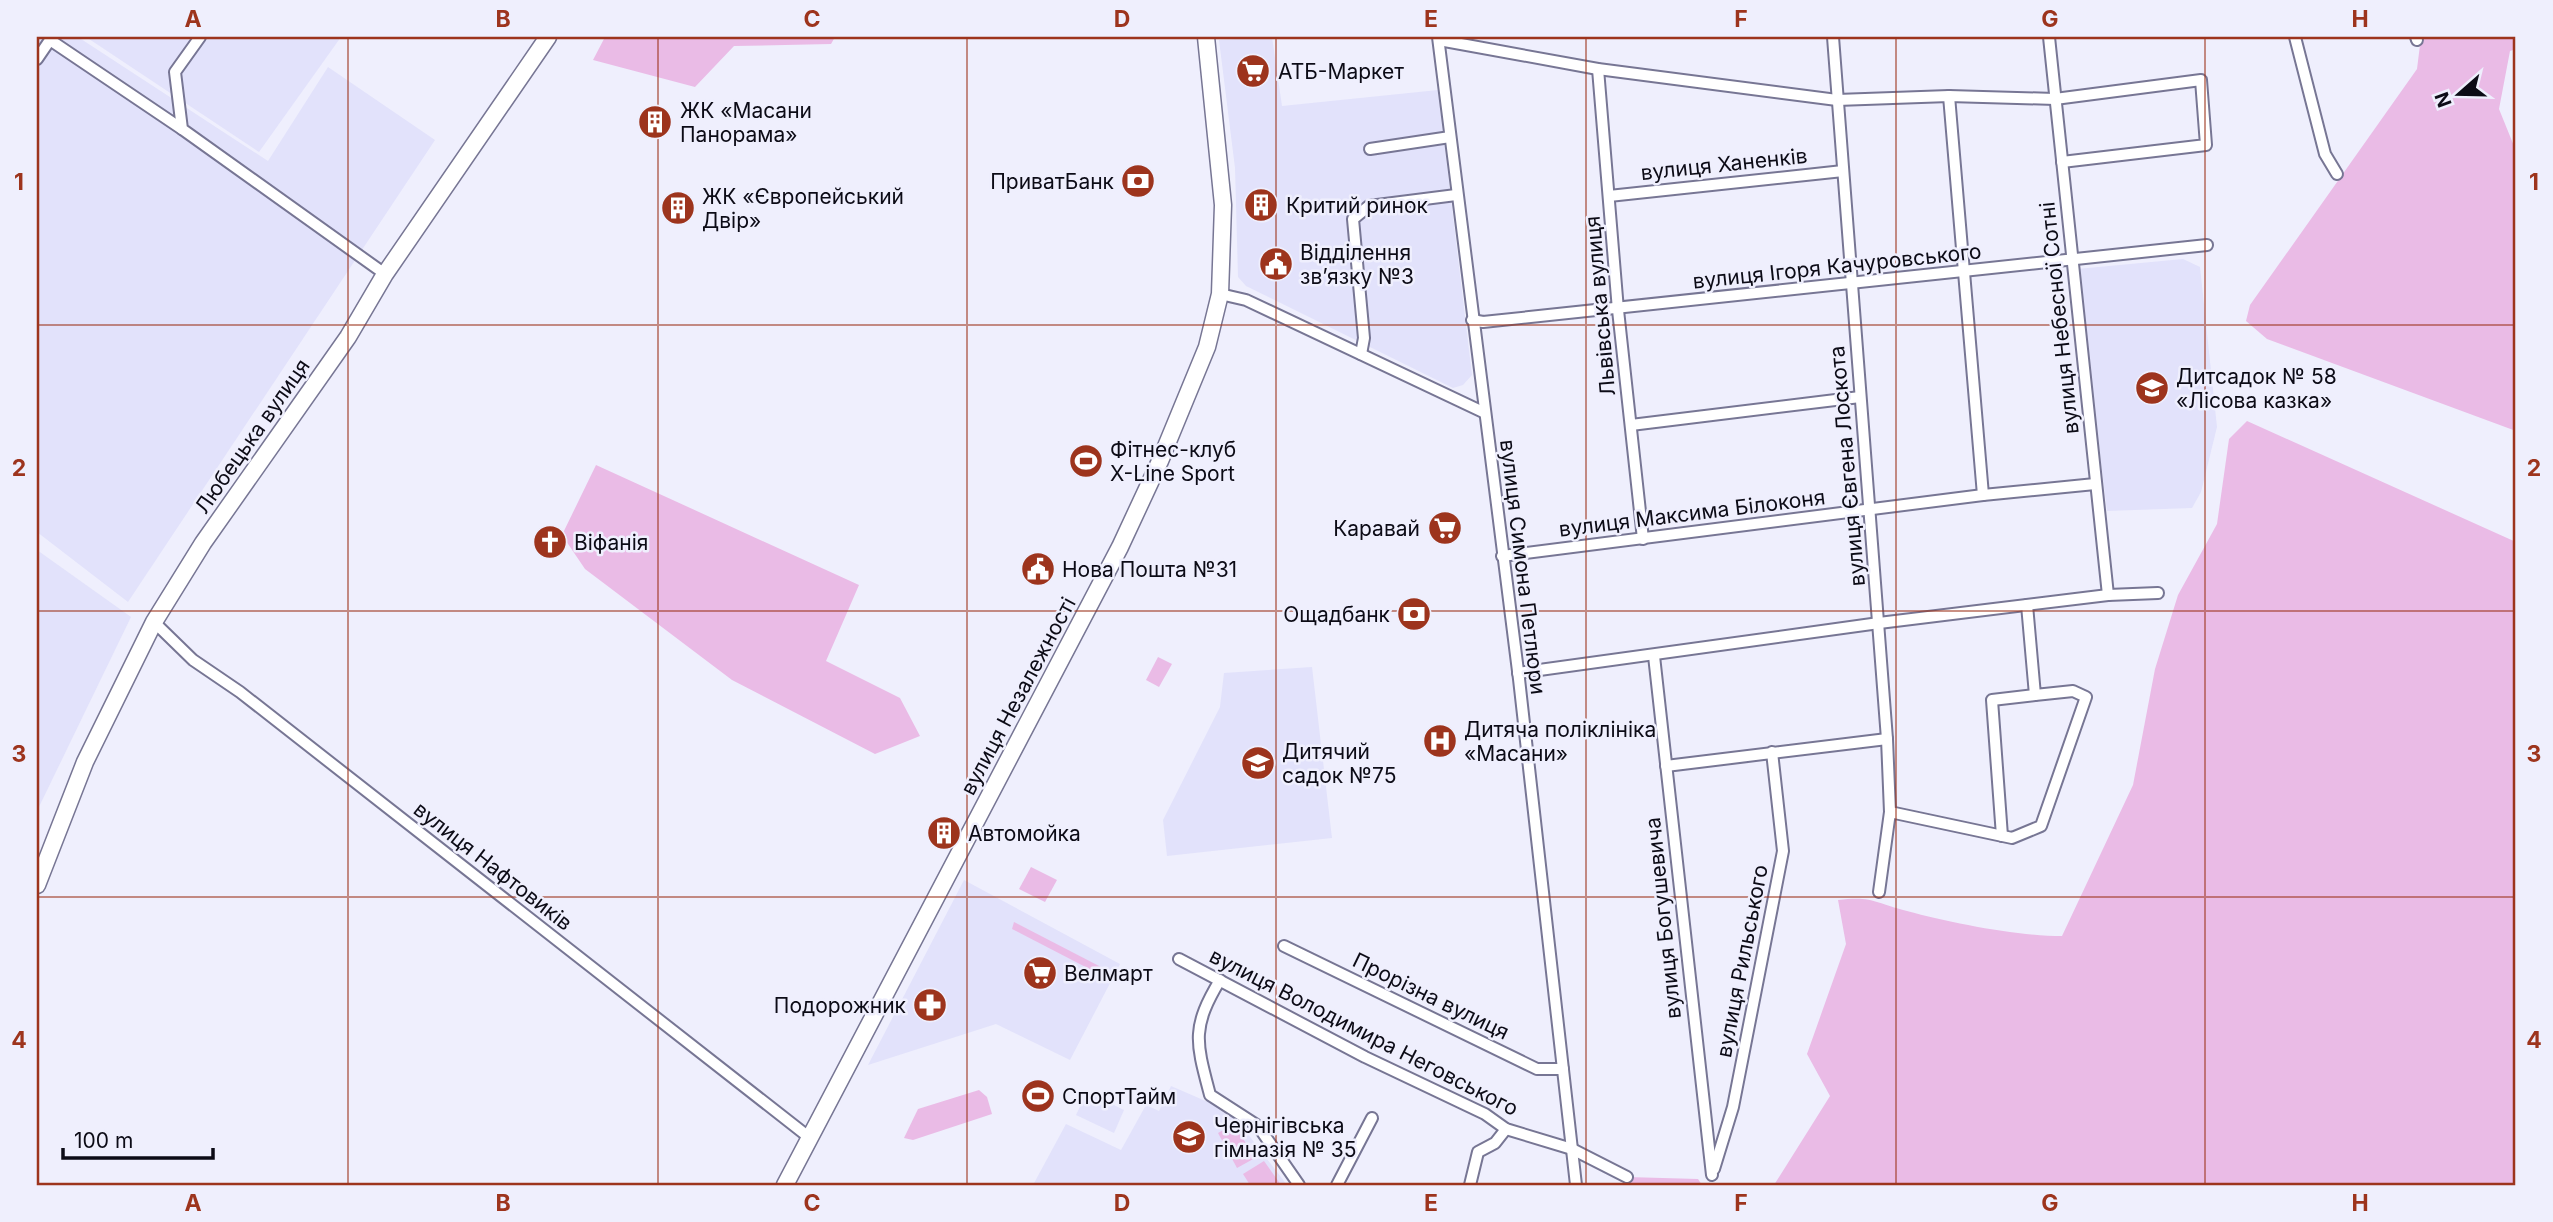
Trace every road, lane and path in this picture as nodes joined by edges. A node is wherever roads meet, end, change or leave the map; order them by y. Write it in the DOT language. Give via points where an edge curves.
graph roads {
  1 [pos="200,37"];
  2 [pos="548,37"];
  3 [pos="1206,37"];
  4 [pos="1833,37"];
  5 [pos="2049,37"];
  6 [pos="2295,37"];
  7 [pos="1439,38"];
  8 [pos="37,59"];
  9 [pos="1598,69"];
  10 [pos="1949,96"];
  11 [pos="2055,99"];
  12 [pos="1837,100"];
  13 [pos="182,129"];
  14 [pos="1450,137"];
  15 [pos="1370,149"];
  16 [pos="2062,162"];
  17 [pos="1843,171"];
  18 [pos="2337,174"];
  19 [pos="1456,195"];
  20 [pos="1609,197"];
  21 [pos="2207,245"];
  22 [pos="2072,258"];
  23 [pos="1962,273"];
  24 [pos="384,274"];
  25 [pos="1851,285"];
  26 [pos="1220,294"];
  27 [pos="1618,310"];
  28 [pos="1472,320"];
  29 [pos="1361,354"];
  30 [pos="1860,397"];
  31 [pos="1483,412"];
  32 [pos="1630,425"];
  33 [pos="2095,484"];
  34 [pos="1983,495"];
  35 [pos="1868,510"];
  36 [pos="1643,540"];
  37 [pos="1502,556"];
  38 [pos="2158,593"];
  39 [pos="2108,596"];
  40 [pos="2026,605"];
  41 [pos="154,622"];
  42 [pos="1879,623"];
  43 [pos="1654,656"];
  44 [pos="1518,673"];
  45 [pos="2035,695"];
  46 [pos="1887,739"];
  47 [pos="1772,752"];
  48 [pos="1666,766"];
  49 [pos="1890,812"];
  50 [pos="2003,836"];
  51 [pos="37,885"];
  52 [pos="1879,892"];
  53 [pos="1284,946"];
  54 [pos="1179,959"];
  55 [pos="1220,980"];
  56 [pos="1563,1069"];
  57 [pos="1372,1118"];
  58 [pos="1506,1129"];
  59 [pos="810,1138"];
  60 [pos="1572,1149"];
  61 [pos="1712,1175"];
  62 [pos="1627,1177"];
  63 [pos="785,1185"];
  64 [pos="1299,1185"];
  65 [pos="1337,1185"];
  66 [pos="1470,1185"];
  67 [pos="1576,1185"];
  1 -- 13 [label="street" via="175,72"];
  2 -- 24 [label="street, Любецька вулиця"];
  3 -- 26 [label="street, вулиця Незалежності" via="1223,205"];
  4 -- 12 [label="street, вулиця Євгена Лоскота"];
  5 -- 11 [label="street, вулиця Небесної Сотні"];
  6 -- 18 [label="street" via="2325,154"];
  7 -- 9 [label="street"];
  7 -- 14 [label="street, вулиця Симона Петлюри"];
  8 -- 13 [label="street" via="50,40"];
  9 -- 12 [label="street"];
  9 -- 20 [label="street, Львівська вулиця"];
  10 -- 11 [label="street"];
  10 -- 12 [label="street"];
  10 -- 23 [label="street"];
  11 -- 16 [label="street, вулиця Небесної Сотні"];
  11 -- 16 [label="street" via="2201,80 2206,145"];
  12 -- 17 [label="street, вулиця Євгена Лоскота"];
  13 -- 24 [label="street"];
  14 -- 15 [label="street"];
  14 -- 19 [label="street, вулиця Симона Петлюри"];
  16 -- 22 [label="street, вулиця Небесної Сотні"];
  17 -- 20 [label="street, вулиця Ханенків"];
  17 -- 25 [label="street, вулиця Євгена Лоскота"];
  19 -- 28 [label="street, вулиця Симона Петлюри"];
  19 -- 29 [label="street" via="1369,206 1353,219 1364,338"];
  20 -- 27 [label="street, Львівська вулиця"];
  21 -- 22 [label="street, вулиця Ігоря Качуровського"];
  22 -- 23 [label="street, вулиця Ігоря Качуровського"];
  22 -- 33 [label="street, вулиця Небесної Сотні"];
  23 -- 25 [label="street, вулиця Ігоря Качуровського"];
  23 -- 34 [label="street"];
  24 -- 41 [label="street, Любецька вулиця" via="348,337 267,448"];
  25 -- 27 [label="street, вулиця Ігоря Качуровського"];
  25 -- 30 [label="street, вулиця Євгена Лоскота"];
  26 -- 29 [label="street" via="1238,297"];
  26 -- 59 [label="street, вулиця Незалежності" via="1207,346 1120,547"];
  27 -- 28 [label="street, вулиця Ігоря Качуровського" via="1483,323"];
  27 -- 32 [label="street, Львівська вулиця"];
  28 -- 31 [label="street, вулиця Симона Петлюри"];
  29 -- 31 [label="street"];
  30 -- 32 [label="street"];
  30 -- 35 [label="street, вулиця Євгена Лоскота"];
  31 -- 37 [label="street, вулиця Симона Петлюри"];
  32 -- 36 [label="street, Львівська вулиця"];
  33 -- 34 [label="street, вулиця Максима Білоконя"];
  33 -- 39 [label="street, вулиця Небесної Сотні"];
  34 -- 35 [label="street, вулиця Максима Білоконя"];
  35 -- 36 [label="street, вулиця Максима Білоконя"];
  35 -- 42 [label="street, вулиця Євгена Лоскота"];
  36 -- 37 [label="street, вулиця Максима Білоконя"];
  37 -- 44 [label="street, вулиця Симона Петлюри"];
  38 -- 39 [label="street"];
  39 -- 40 [label="street"];
  40 -- 42 [label="street"];
  40 -- 45 [label="street"];
  41 -- 51 [label="street, Любецька вулиця" via="85,762"];
  41 -- 59 [label="street, вулиця Нафтовиків" via="193,660"];
  42 -- 43 [label="street"];
  42 -- 46 [label="street, вулиця Євгена Лоскота"];
  43 -- 44 [label="street"];
  43 -- 48 [label="street, вулиця Богушевича"];
  44 -- 56 [label="street, вулиця Симона Петлюри"];
  45 -- 50 [label="street" via="1992,700"];
  45 -- 50 [label="street" via="2073,691 2085,697 2041,826 2012,838"];
  46 -- 47 [label="street"];
  46 -- 49 [label="street, вулиця Євгена Лоскота"];
  47 -- 48 [label="street"];
  47 -- 61 [label="street, вулиця Рильського" via="1783,851 1733,1107"];
  48 -- 61 [label="street, вулиця Богушевича"];
  49 -- 50 [label="street"];
  49 -- 52 [label="street, вулиця Євгена Лоскота"];
  53 -- 56 [label="street, Прорізна вулиця" via="1537,1069"];
  54 -- 55 [label="street, вулиця Володимира Неговського"];
  55 -- 58 [label="street, вулиця Володимира Неговського" via="1485,1114"];
  55 -- 64 [label="street" via="1199,1018 1201,1062 1210,1095 1258,1126"];
  56 -- 60 [label="street, вулиця Симона Петлюри"];
  57 -- 65 [label="street"];
  58 -- 60 [label="street, вулиця Володимира Неговського"];
  58 -- 66 [label="street" via="1495,1143 1478,1152"];
  59 -- 63 [label="street, вулиця Незалежності"];
  60 -- 62 [label="street, вулиця Володимира Неговського"];
  60 -- 67 [label="street, вулиця Симона Петлюри"];
}
